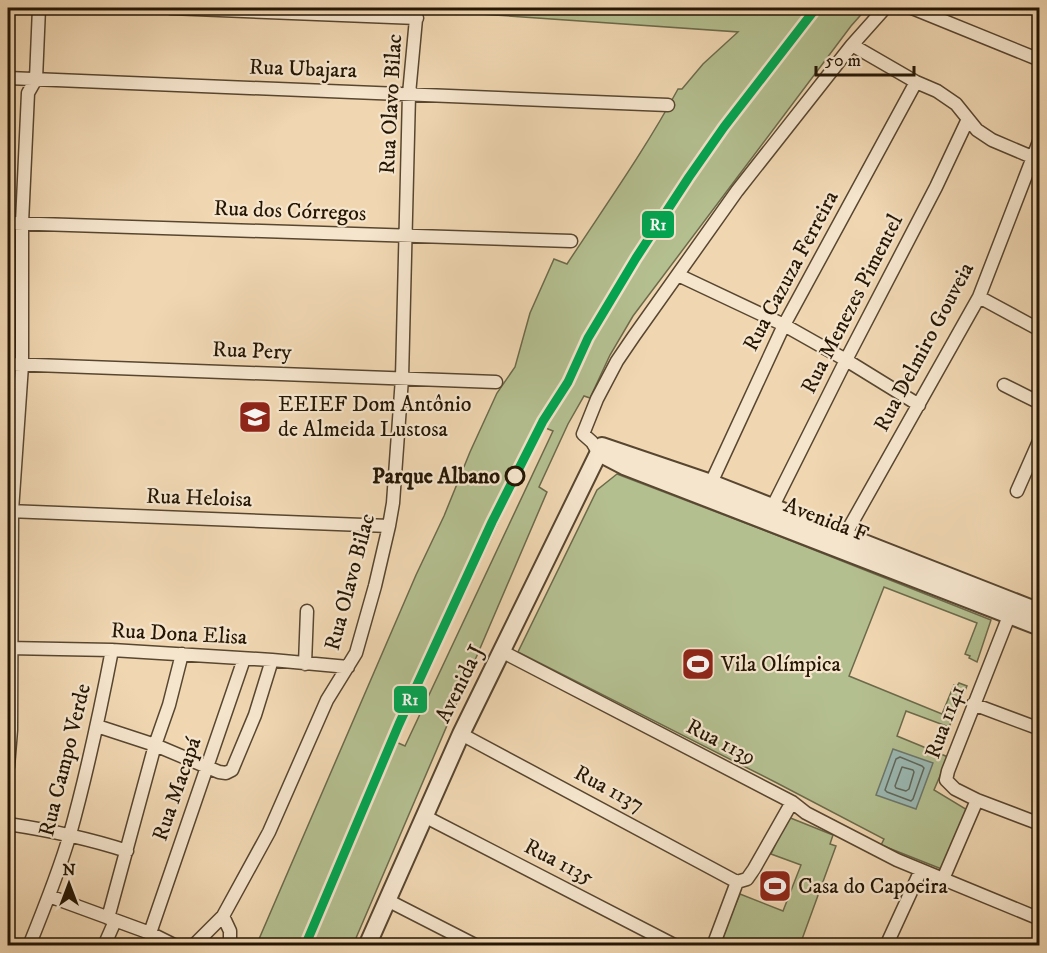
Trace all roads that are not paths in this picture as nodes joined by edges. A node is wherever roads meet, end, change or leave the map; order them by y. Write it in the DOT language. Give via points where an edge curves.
graph roads {
  1 [pos="39,8"];
  2 [pos="170,8"];
  3 [pos="885,8"];
  4 [pos="912,8"];
  5 [pos="417,13"];
  6 [pos="852,45"];
  7 [pos="1040,60"];
  8 [pos="8,78"];
  9 [pos="36,79"];
  10 [pos="916,81"];
  11 [pos="409,94"];
  12 [pos="668,105"];
  13 [pos="968,119"];
  14 [pos="1040,139"];
  15 [pos="1032,157"];
  16 [pos="8,223"];
  17 [pos="22,223"];
  18 [pos="406,235"];
  19 [pos="572,241"];
  20 [pos="678,275"];
  21 [pos="979,297"];
  22 [pos="784,325"];
  23 [pos="1040,330"];
  24 [pos="846,360"];
  25 [pos="8,364"];
  26 [pos="22,364"];
  27 [pos="402,378"];
  28 [pos="495,382"];
  29 [pos="1004,385"];
  30 [pos="1040,403"];
  31 [pos="919,405"];
  32 [pos="1040,439"];
  33 [pos="594,444"];
  34 [pos="711,483"];
  35 [pos="1017,491"];
  36 [pos="771,508"];
  37 [pos="10,511"];
  38 [pos="389,526"];
  39 [pos="804,528"];
  40 [pos="845,536"];
  41 [pos="307,611"];
  42 [pos="1040,612"];
  43 [pos="1009,616"];
  44 [pos="1040,627"];
  45 [pos="10,648"];
  46 [pos="112,650"];
  47 [pos="501,651"];
  48 [pos="182,654"];
  49 [pos="243,659"];
  50 [pos="272,660"];
  51 [pos="305,664"];
  52 [pos="348,667"];
  53 [pos="973,704"];
  54 [pos="97,726"];
  55 [pos="1040,729"];
  56 [pos="461,734"];
  57 [pos="155,745"];
  58 [pos="8,767"];
  59 [pos="206,768"];
  60 [pos="977,800"];
  61 [pos="792,802"];
  62 [pos="424,816"];
  63 [pos="8,824"];
  64 [pos="1040,824"];
  65 [pos="70,834"];
  66 [pos="127,851"];
  67 [pos="921,870"];
  68 [pos="943,879"];
  69 [pos="737,882"];
  70 [pos="49,896"];
  71 [pos="387,900"];
  72 [pos="224,916"];
  73 [pos="112,919"];
  74 [pos="1040,920"];
  75 [pos="150,933"];
  76 [pos="29,945"];
  77 [pos="104,945"];
  78 [pos="176,945"];
  79 [pos="193,945"];
  80 [pos="231,945"];
  81 [pos="367,945"];
  82 [pos="477,945"];
  83 [pos="676,945"];
  84 [pos="713,945"];
  85 [pos="886,945"];
  1 -- 9 [label="street"];
  2 -- 5 [label="street"];
  3 -- 6 [label="street"];
  4 -- 7 [label="street"];
  5 -- 11 [label="street, Rua Olavo Bilac"];
  6 -- 10 [label="street"];
  6 -- 20 [label="street" via="743,182"];
  8 -- 9 [label="street, Rua Ubajara"];
  9 -- 11 [label="street, Rua Ubajara"];
  9 -- 17 [label="street" via="27,93"];
  10 -- 13 [label="street" via="956,104"];
  10 -- 22 [label="street, Rua Cazuza Ferreira"];
  11 -- 12 [label="street, Rua Ubajara"];
  11 -- 18 [label="street, Rua Olavo Bilac"];
  13 -- 15 [label="street" via="992,140"];
  13 -- 24 [label="street, Rua Menezes Pimentel"];
  14 -- 15 [label="street, Rua Delmiro Gouveia"];
  15 -- 21 [label="street, Rua Delmiro Gouveia"];
  16 -- 17 [label="street, Rua dos Córregos"];
  17 -- 18 [label="street, Rua dos Córregos"];
  17 -- 26 [label="street"];
  18 -- 19 [label="street, Rua dos Córregos"];
  18 -- 27 [label="street, Rua Olavo Bilac"];
  20 -- 22 [label="street"];
  20 -- 33 [label="street" via="617,361 597,399"];
  21 -- 23 [label="street"];
  21 -- 31 [label="street, Rua Delmiro Gouveia"];
  22 -- 24 [label="street"];
  22 -- 34 [label="street, Rua Cazuza Ferreira"];
  24 -- 31 [label="street"];
  24 -- 36 [label="street, Rua Menezes Pimentel"];
  25 -- 26 [label="street, Rua Pery"];
  26 -- 27 [label="street, Rua Pery"];
  26 -- 37 [label="street"];
  27 -- 28 [label="street, Rua Pery"];
  27 -- 38 [label="street, Rua Olavo Bilac"];
  29 -- 30 [label="street"];
  31 -- 40 [label="street, Rua Delmiro Gouveia"];
  32 -- 35 [label="street"];
  33 -- 34 [label="street, Avenida F"];
  33 -- 39 [label="street, Avenida F" via="624,466"];
  33 -- 47 [label="street, Avenida J"];
  34 -- 36 [label="street, Avenida F"];
  36 -- 39 [label="street, Avenida F"];
  37 -- 38 [label="street, Rua Heloisa"];
  37 -- 45 [label="street"];
  38 -- 52 [label="street, Rua Olavo Bilac" via="360,641"];
  39 -- 40 [label="street, Avenida F"];
  39 -- 43 [label="street, Avenida F"];
  40 -- 42 [label="street, Avenida F"];
  41 -- 51 [label="street"];
  43 -- 44 [label="street, Avenida F"];
  43 -- 53 [label="street, Rua 1141"];
  45 -- 46 [label="street, Rua Dona Elisa"];
  45 -- 58 [label="street"];
  46 -- 48 [label="street, Rua Dona Elisa"];
  46 -- 54 [label="street, Rua Campo Verde"];
  47 -- 56 [label="street, Avenida J"];
  47 -- 61 [label="street, Rua 1139"];
  48 -- 49 [label="street, Rua Dona Elisa"];
  48 -- 57 [label="street"];
  49 -- 50 [label="street, Rua Dona Elisa"];
  49 -- 59 [label="street, Rua Macapá"];
  50 -- 51 [label="street, Rua Dona Elisa"];
  50 -- 59 [label="street" via="232,770 226,773"];
  51 -- 52 [label="street, Rua Dona Elisa"];
  52 -- 72 [label="street, Rua Olavo Bilac" via="327,700 269,832"];
  53 -- 55 [label="street"];
  53 -- 60 [label="street, Rua 1141" via="946,780"];
  54 -- 57 [label="street"];
  54 -- 65 [label="street, Rua Campo Verde"];
  56 -- 62 [label="street, Avenida J"];
  56 -- 69 [label="street, Rua 1137"];
  57 -- 59 [label="street"];
  57 -- 66 [label="street"];
  59 -- 75 [label="street, Rua Macapá"];
  60 -- 64 [label="street, Rua 1141"];
  60 -- 68 [label="street"];
  61 -- 67 [label="street, Rua 1139" via="806,813"];
  61 -- 69 [label="street" via="754,869 747,879"];
  62 -- 71 [label="street, Avenida J"];
  62 -- 83 [label="street, Rua 1135"];
  63 -- 65 [label="street"];
  65 -- 66 [label="street"];
  65 -- 70 [label="street, Rua Campo Verde"];
  66 -- 73 [label="street"];
  67 -- 68 [label="street, Rua 1139"];
  67 -- 85 [label="street"];
  68 -- 74 [label="street, Rua 1139"];
  69 -- 84 [label="street"];
  70 -- 73 [label="street"];
  70 -- 76 [label="street, Rua Campo Verde"];
  71 -- 81 [label="street, Avenida J"];
  71 -- 82 [label="street"];
  72 -- 79 [label="street, Rua Olavo Bilac"];
  72 -- 80 [label="street"];
  73 -- 75 [label="street"];
  73 -- 77 [label="street"];
  75 -- 78 [label="street"];
}
